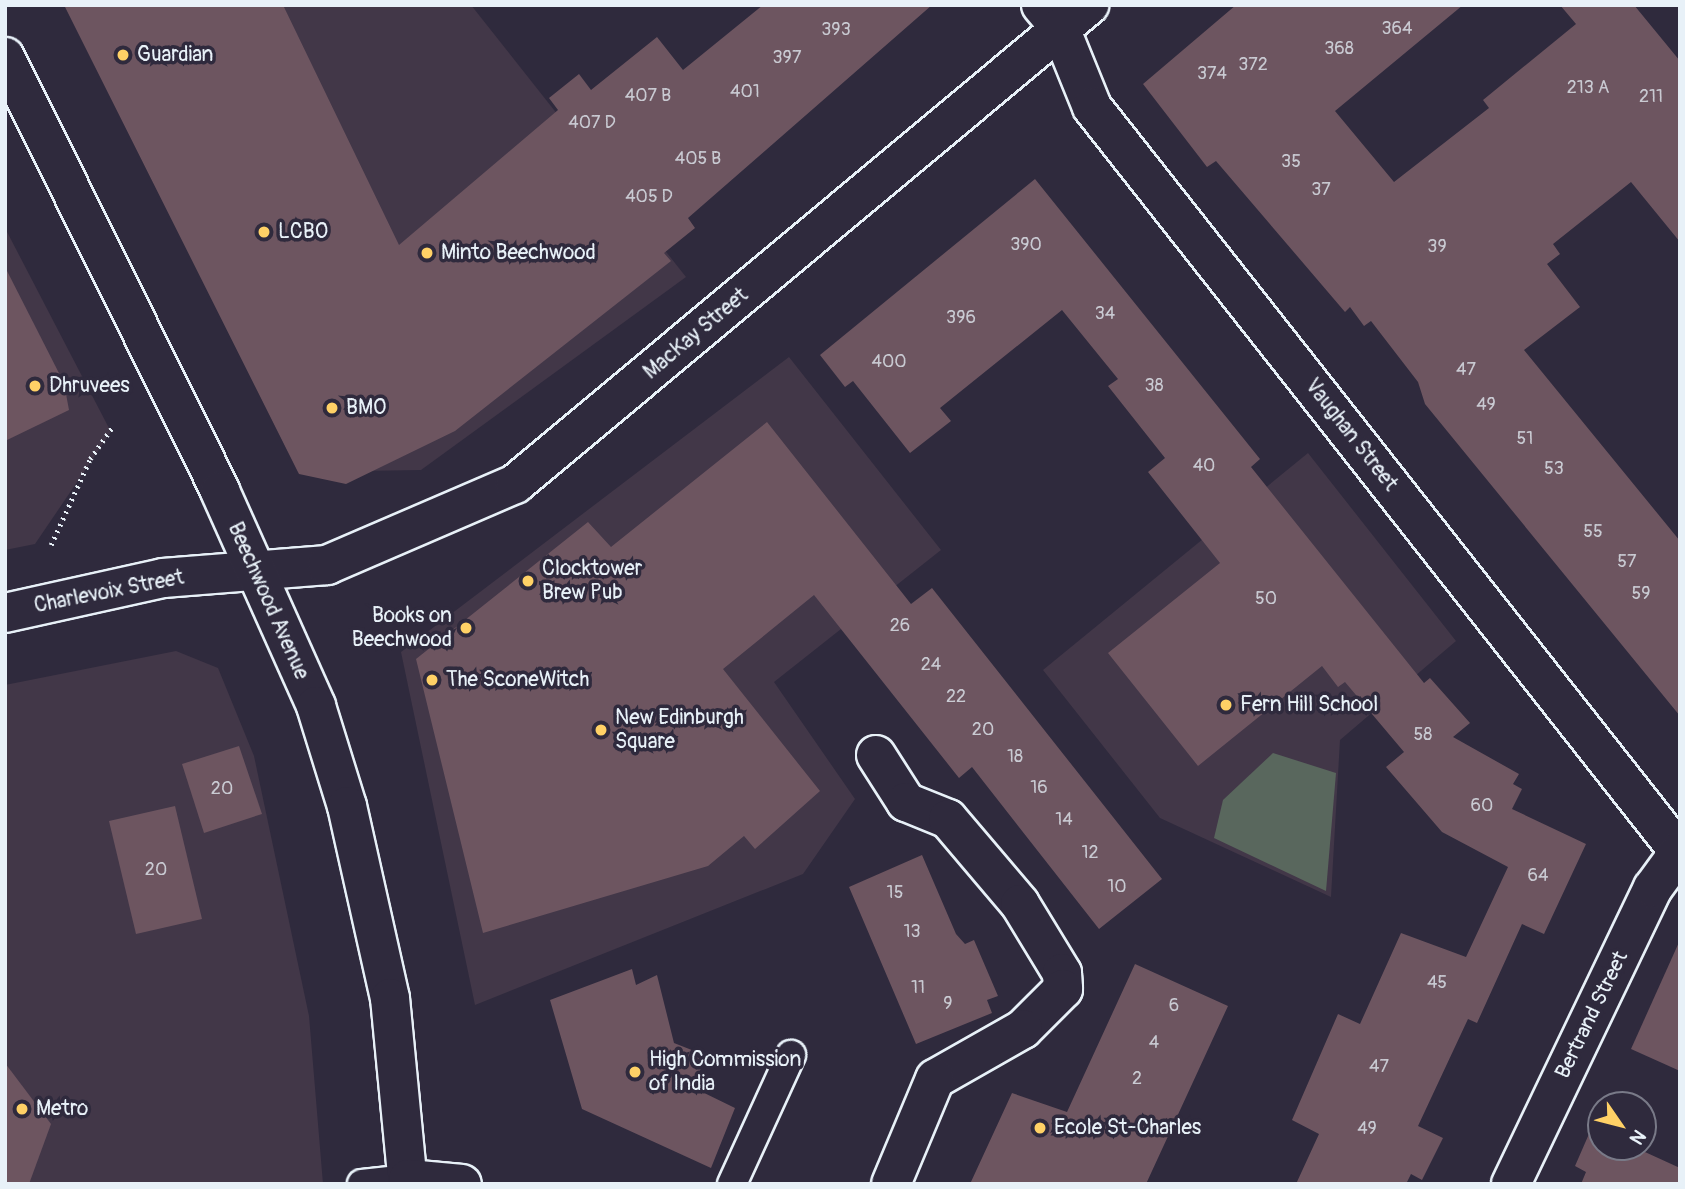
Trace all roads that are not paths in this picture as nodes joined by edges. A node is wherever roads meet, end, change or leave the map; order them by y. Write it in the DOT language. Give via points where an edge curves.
graph roads {
  1 [pos="1089,5"];
  2 [pos="1050,17"];
  3 [pos="5,57"];
  4 [pos="254,571"];
  5 [pos="5,613"];
  6 [pos="876,755"];
  7 [pos="1680,852"];
  8 [pos="791,1055"];
  9 [pos="408,1181"];
  10 [pos="362,1184"];
  11 [pos="462,1184"];
  12 [pos="732,1184"];
  13 [pos="891,1184"];
  14 [pos="1511,1184"];
  1 -- 2 [label="street, MacKay Street"];
  2 -- 4 [label="street, MacKay Street" via="515,484 327,565"];
  2 -- 7 [label="street, Vaughan Street" via="1092,107"];
  3 -- 4 [label="street, Beechwood Avenue"];
  4 -- 5 [label="street, Charlevoix Street" via="163,578"];
  4 -- 9 [label="street, Beechwood Avenue" via="316,706 347,806 390,998"];
  6 -- 13 [label="street" via="906,802 948,819 1020,904 1062,973 1063,989 1023,1030 935,1079"];
  7 -- 14 [label="street, Bertrand Street" via="1653,888"];
  8 -- 12 [label="lane"];
  9 -- 10 [label="lane"];
  9 -- 11 [label="street"];
}
